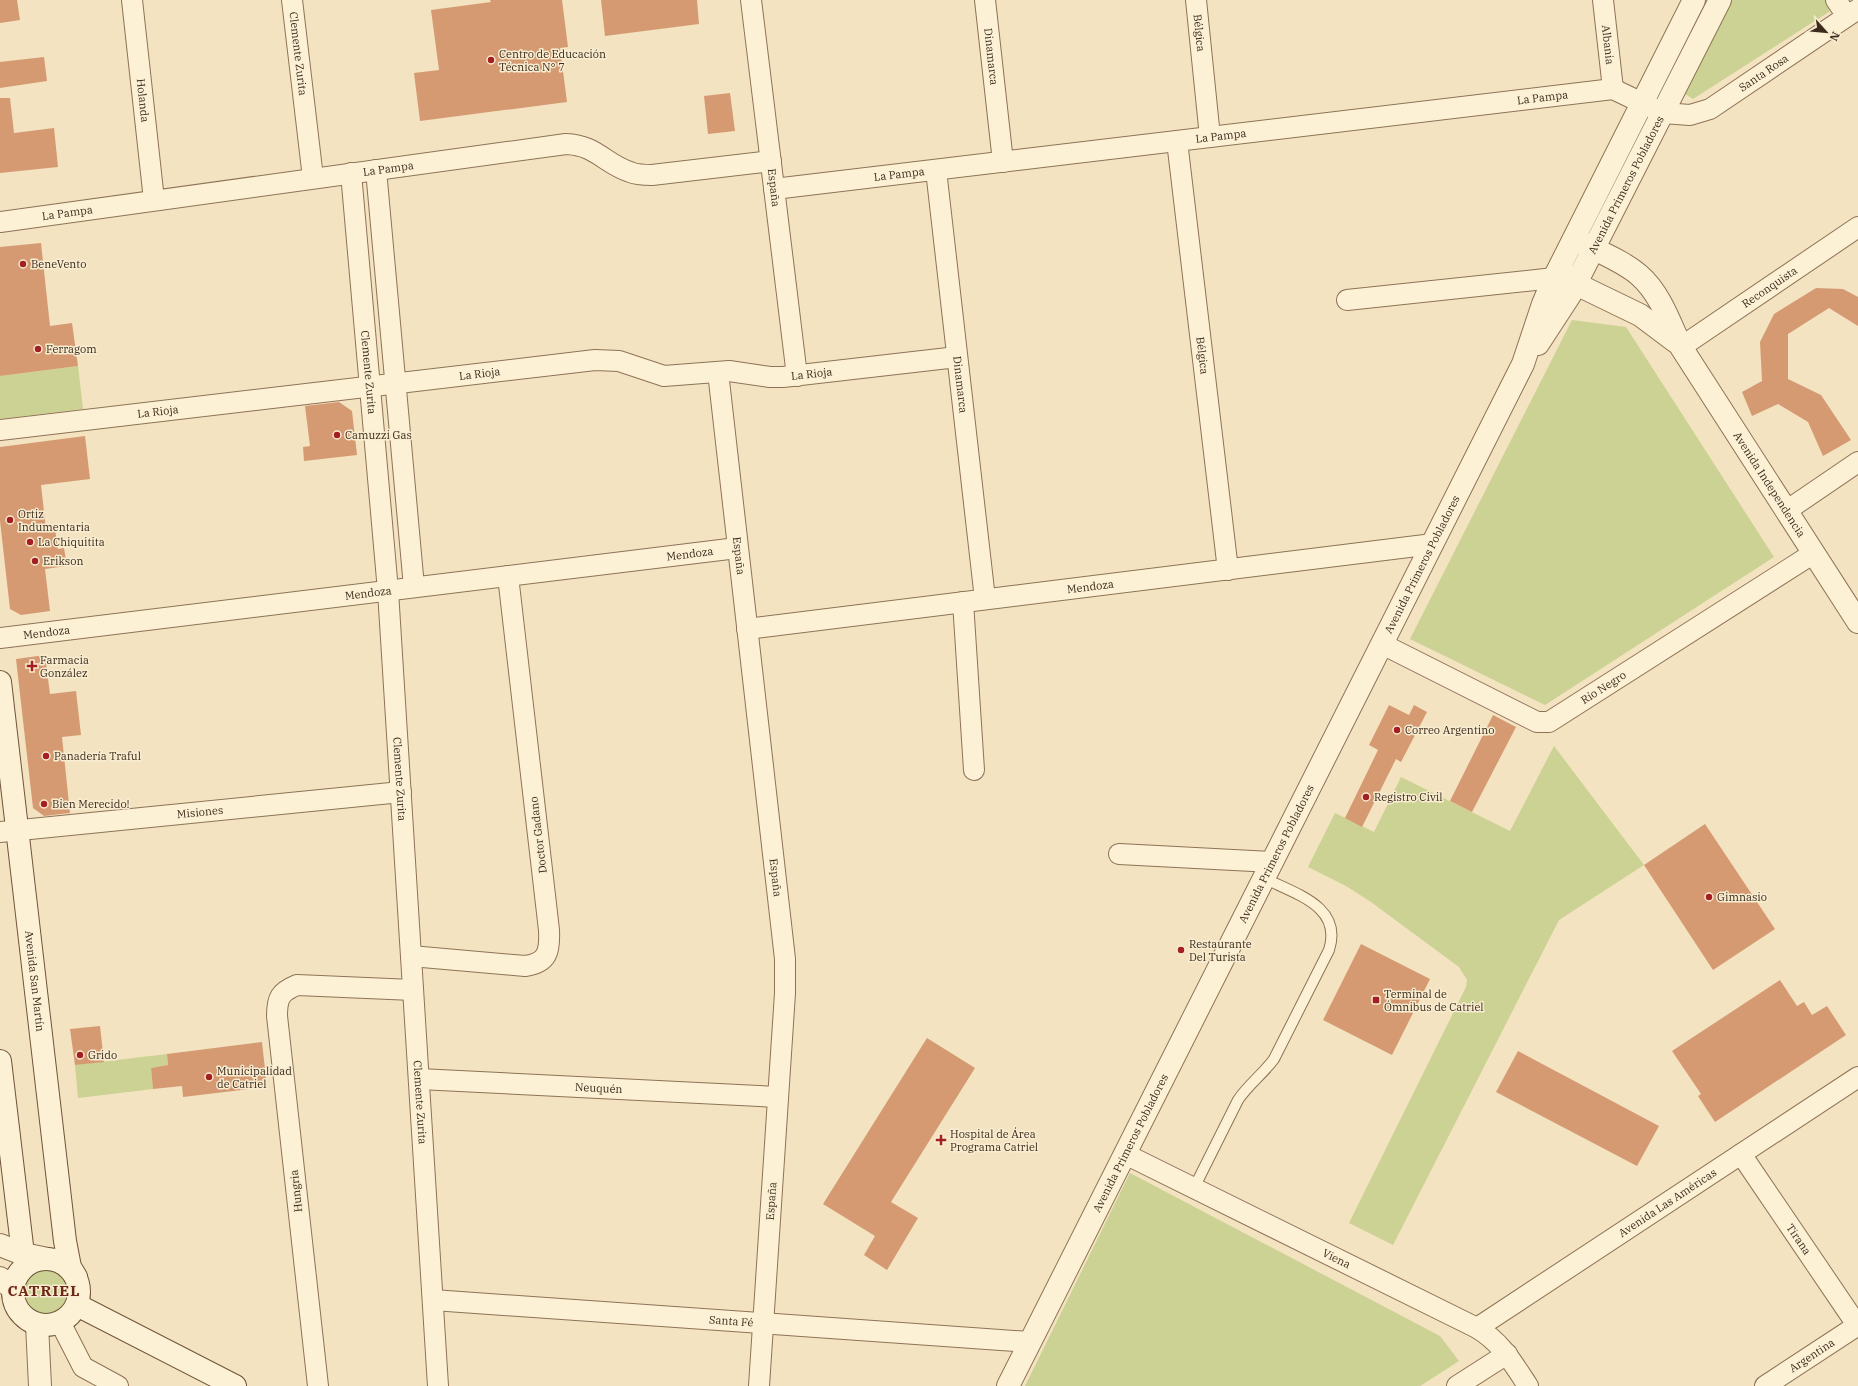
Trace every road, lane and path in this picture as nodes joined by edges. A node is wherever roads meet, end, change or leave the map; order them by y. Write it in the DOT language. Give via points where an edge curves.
graph roads {
  1 [pos="132,0"];
  2 [pos="292,0"];
  3 [pos="751,0"];
  4 [pos="985,0"];
  5 [pos="1196,0"];
  6 [pos="1603,0"];
  7 [pos="1694,0"];
  8 [pos="1720,0"];
  9 [pos="1836,0"];
  10 [pos="1853,13"];
  11 [pos="1614,89"];
  12 [pos="1642,103"];
  13 [pos="1663,113"];
  14 [pos="1210,137"];
  15 [pos="1177,141"];
  16 [pos="771,161"];
  17 [pos="1003,162"];
  18 [pos="376,170"];
  19 [pos="936,170"];
  20 [pos="351,173"];
  21 [pos="313,178"];
  22 [pos="774,189"];
  23 [pos="154,200"];
  24 [pos="0,222"];
  25 [pos="1858,227"];
  26 [pos="1574,239"];
  27 [pos="1594,250"];
  28 [pos="1558,271"];
  29 [pos="1576,284"];
  30 [pos="1347,300"];
  31 [pos="1681,347"];
  32 [pos="957,357"];
  33 [pos="1523,364"];
  34 [pos="718,372"];
  35 [pos="797,376"];
  36 [pos="395,384"];
  37 [pos="370,387"];
  38 [pos="0,430"];
  39 [pos="1858,462"];
  40 [pos="1786,511"];
  41 [pos="1433,544"];
  42 [pos="737,548"];
  43 [pos="1814,553"];
  44 [pos="1228,570"];
  45 [pos="508,576"];
  46 [pos="414,587"];
  47 [pos="388,591"];
  48 [pos="985,599"];
  49 [pos="963,602"];
  50 [pos="1858,622"];
  51 [pos="747,629"];
  52 [pos="0,638"];
  53 [pos="1382,644"];
  54 [pos="0,682"];
  55 [pos="974,770"];
  56 [pos="401,792"];
  57 [pos="9,832"];
  58 [pos="1119,854"];
  59 [pos="1268,870"];
  60 [pos="411,956"];
  61 [pos="413,990"];
  62 [pos="0,1061"];
  63 [pos="1858,1077"];
  64 [pos="419,1079"];
  65 [pos="778,1097"];
  66 [pos="1125,1154"];
  67 [pos="1741,1154"];
  68 [pos="1194,1188"];
  69 [pos="0,1245"];
  70 [pos="25,1260"];
  71 [pos="76,1277"];
  72 [pos="7,1283"];
  73 [pos="433,1300"];
  74 [pos="77,1305"];
  75 [pos="60,1322"];
  76 [pos="764,1323"];
  77 [pos="36,1324"];
  78 [pos="1858,1325"];
  79 [pos="1478,1328"];
  80 [pos="1030,1342"];
  81 [pos="1507,1354"];
  82 [pos="40,1386"];
  83 [pos="118,1386"];
  84 [pos="236,1386"];
  85 [pos="318,1386"];
  86 [pos="438,1386"];
  87 [pos="759,1386"];
  88 [pos="1008,1386"];
  89 [pos="1457,1386"];
  90 [pos="1528,1386"];
  91 [pos="1765,1386"];
  1 -- 23 [label="street, Holanda"];
  2 -- 21 [label="street, Clemente Zurita"];
  3 -- 16 [label="street, España"];
  4 -- 17 [label="street, Dinamarca"];
  5 -- 14 [label="street, Bélgica"];
  6 -- 11 [label="street, Albania"];
  7 -- 12 [label="street, Avenida Primeros Pobladores"];
  8 -- 13 [label="street, Avenida Primeros Pobladores"];
  9 -- 10 [label="street"];
  10 -- 13 [label="street, Santa Rosa" via="1710,109 1690,115"];
  11 -- 12 [label="street"];
  11 -- 14 [label="street, La Pampa"];
  12 -- 13 [label="street"];
  12 -- 26 [label="street, Avenida Primeros Pobladores"];
  13 -- 27 [label="street, Avenida Primeros Pobladores"];
  14 -- 15 [label="street, La Pampa"];
  15 -- 17 [label="street, La Pampa"];
  15 -- 44 [label="street, Bélgica"];
  16 -- 18 [label="street, La Pampa" via="652,175 623,170 586,147 566,144"];
  16 -- 22 [label="street, España"];
  17 -- 19 [label="street, La Pampa"];
  18 -- 20 [label="street, La Pampa"];
  18 -- 36 [label="street"];
  19 -- 22 [label="street, La Pampa"];
  19 -- 32 [label="street, Dinamarca"];
  20 -- 21 [label="street, La Pampa"];
  20 -- 37 [label="street, Clemente Zurita"];
  21 -- 23 [label="street, La Pampa"];
  22 -- 35 [label="street, España"];
  23 -- 24 [label="street, La Pampa"];
  25 -- 31 [label="street, Reconquista"];
  26 -- 27 [label="street, Avenida Independencia"];
  26 -- 28 [label="street, Avenida Primeros Pobladores"];
  27 -- 29 [label="street, Avenida Primeros Pobladores"];
  27 -- 31 [label="street, Avenida Independencia" via="1639,274 1647,282 1660,302"];
  28 -- 29 [label="street, Avenida Independencia"];
  28 -- 30 [label="street"];
  28 -- 33 [label="street, Avenida Primeros Pobladores" via="1543,304"];
  29 -- 31 [label="street, Avenida Independencia" via="1640,315"];
  29 -- 33 [label="street, Avenida Primeros Pobladores" via="1557,317"];
  31 -- 40 [label="street, Avenida Independencia"];
  32 -- 35 [label="street, La Rioja"];
  32 -- 48 [label="street, Dinamarca"];
  33 -- 41 [label="street, Avenida Primeros Pobladores"];
  34 -- 35 [label="street, La Rioja" via="740,372 770,377"];
  34 -- 36 [label="street, La Rioja" via="664,376 619,361 607,360"];
  34 -- 42 [label="street, España"];
  36 -- 37 [label="street, La Rioja"];
  36 -- 46 [label="street"];
  37 -- 38 [label="street, La Rioja"];
  37 -- 47 [label="street, Clemente Zurita"];
  39 -- 40 [label="street"];
  40 -- 43 [label="street, Avenida Independencia"];
  41 -- 44 [label="street, Mendoza"];
  41 -- 53 [label="street, Avenida Primeros Pobladores"];
  42 -- 45 [label="street, Mendoza"];
  42 -- 51 [label="street, España"];
  43 -- 50 [label="street, Avenida Independencia"];
  43 -- 53 [label="street, Río Negro" via="1549,722 1537,722"];
  44 -- 48 [label="street, Mendoza"];
  45 -- 46 [label="street, Mendoza"];
  45 -- 60 [label="street, Doctor Gadano" via="549,948 540,962 525,966"];
  46 -- 47 [label="street, Mendoza"];
  47 -- 52 [label="street, Mendoza"];
  47 -- 56 [label="street, Clemente Zurita"];
  48 -- 49 [label="street, Mendoza"];
  49 -- 51 [label="street, Mendoza"];
  49 -- 55 [label="street"];
  51 -- 65 [label="street, España" via="785,959"];
  53 -- 59 [label="street, Avenida Primeros Pobladores"];
  54 -- 57 [label="street, Avenida San Martín"];
  56 -- 57 [label="street, Misiones"];
  56 -- 60 [label="street, Clemente Zurita"];
  57 -- 71 [label="street, Avenida San Martín" via="65,1241 70,1267"];
  58 -- 59 [label="street"];
  59 -- 66 [label="street, Avenida Primeros Pobladores"];
  59 -- 68 [label="lane" via="1314,904 1330,921 1333,939 1274,1059 1238,1100"];
  60 -- 61 [label="street, Clemente Zurita"];
  61 -- 64 [label="street, Clemente Zurita"];
  61 -- 85 [label="street, Hungria" via="297,985 287,989 280,996 277,1006"];
  62 -- 70 [label="street"];
  63 -- 67 [label="street, Avenida Las Américas"];
  64 -- 65 [label="street, Neuquén"];
  64 -- 73 [label="street, Clemente Zurita"];
  65 -- 76 [label="street, España"];
  66 -- 68 [label="street, Viena"];
  66 -- 80 [label="street, Avenida Primeros Pobladores"];
  67 -- 78 [label="street, Tirana"];
  67 -- 79 [label="street, Avenida Las Américas"];
  68 -- 79 [label="street, Viena"];
  69 -- 70 [label="street"];
  70 -- 71 [label="street" via="48,1259 60,1262"];
  70 -- 72 [label="street" via="16,1279"];
  71 -- 74 [label="street, Avenida San Martín" via="79,1286"];
  72 -- 77 [label="street" via="20,1313"];
  73 -- 76 [label="street, Santa Fé"];
  73 -- 86 [label="street, Clemente Zurita"];
  74 -- 75 [label="street" via="67,1318"];
  74 -- 84 [label="street"];
  75 -- 77 [label="street" via="46,1326"];
  75 -- 83 [label="street" via="83,1367"];
  76 -- 80 [label="street, Santa Fé"];
  76 -- 87 [label="street, España"];
  77 -- 82 [label="street"];
  78 -- 91 [label="street, Argentina"];
  79 -- 81 [label="street, Viena" via="1495,1340"];
  80 -- 88 [label="street, Avenida Primeros Pobladores"];
  81 -- 89 [label="street"];
  81 -- 90 [label="street, Viena"];
}
